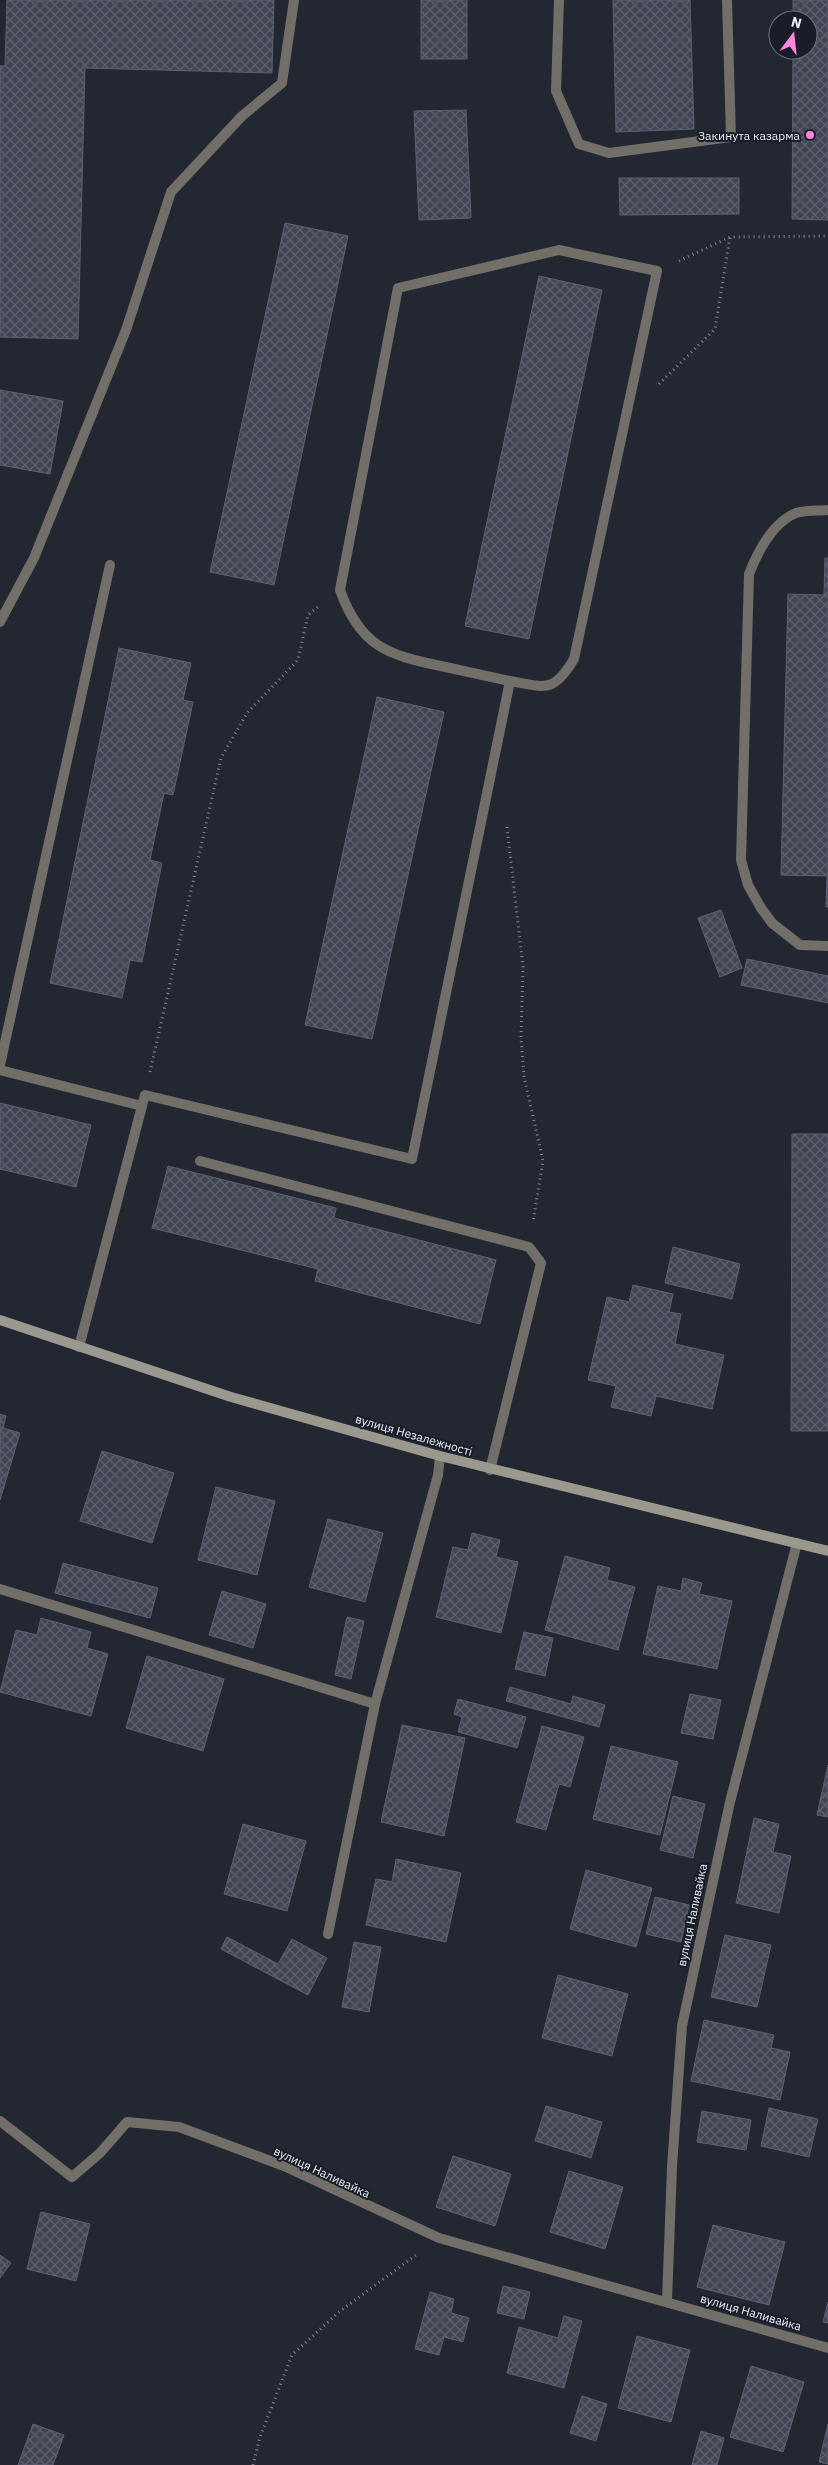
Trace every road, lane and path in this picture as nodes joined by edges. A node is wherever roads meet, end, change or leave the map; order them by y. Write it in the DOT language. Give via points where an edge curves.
graph roads {
  1 [pos="294,0"];
  2 [pos="559,0"];
  3 [pos="727,0"];
  4 [pos="828,236"];
  5 [pos="730,237"];
  6 [pos="657,271"];
  7 [pos="627,414"];
  8 [pos="828,510"];
  9 [pos="110,565"];
  10 [pos="340,590"];
  11 [pos="0,622"];
  12 [pos="510,681"];
  13 [pos="506,818"];
  14 [pos="828,946"];
  15 [pos="0,1065"];
  16 [pos="0,1070"];
  17 [pos="144,1095"];
  18 [pos="142,1106"];
  19 [pos="200,1162"];
  20 [pos="529,1247"];
  21 [pos="0,1320"];
  22 [pos="79,1347"];
  23 [pos="440,1456"];
  24 [pos="490,1470"];
  25 [pos="797,1543"];
  26 [pos="828,1551"];
  27 [pos="0,1589"];
  28 [pos="375,1704"];
  29 [pos="328,1934"];
  30 [pos="0,2121"];
  31 [pos="439,2238"];
  32 [pos="667,2300"];
  33 [pos="828,2348"];
  34 [pos="253,2465"];
  1 -- 11 [label="street" via="282,84 242,116 171,192 126,330 34,558"];
  2 -- 3 [label="street" via="556,92 579,144 609,153 731,137"];
  4 -- 5 [label="path"];
  5 -- 6 [label="path"];
  5 -- 7 [label="path" via="715,329"];
  6 -- 7 [label="street"];
  6 -- 10 [label="street" via="559,250 398,288"];
  7 -- 12 [label="street" via="574,659 557,681 546,687"];
  8 -- 14 [label="street" via="797,513 782,522 757,554 749,574 741,860 748,885 772,923 800,945"];
  9 -- 15 [label="street"];
  10 -- 12 [label="street" via="362,632 391,653"];
  10 -- 17 [label="path" via="308,615 298,660 246,713 221,758"];
  12 -- 17 [label="street" via="412,1159"];
  13 -- 20 [label="path" via="523,966 521,1038 524,1076 543,1161"];
  16 -- 18 [label="street"];
  17 -- 18 [label="street"];
  18 -- 22 [label="street"];
  19 -- 20 [label="street"];
  20 -- 24 [label="street" via="541,1263"];
  21 -- 22 [label="main road, вулиця Незалежності"];
  22 -- 23 [label="main road, вулиця Незалежності" via="231,1397"];
  23 -- 24 [label="main road, вулиця Незалежності"];
  23 -- 28 [label="street" via="408,1590"];
  24 -- 25 [label="main road, вулиця Незалежності"];
  25 -- 26 [label="main road, вулиця Незалежності"];
  25 -- 32 [label="street, вулиця Наливайка" via="730,1802 682,2026"];
  27 -- 28 [label="street"];
  28 -- 29 [label="street"];
  30 -- 31 [label="street, вулиця Наливайка" via="72,2177 100,2153 127,2122 180,2127 284,2166"];
  31 -- 32 [label="street, вулиця Наливайка"];
  31 -- 34 [label="path" via="339,2312 292,2355 260,2437"];
  32 -- 33 [label="street, вулиця Наливайка"];
}
